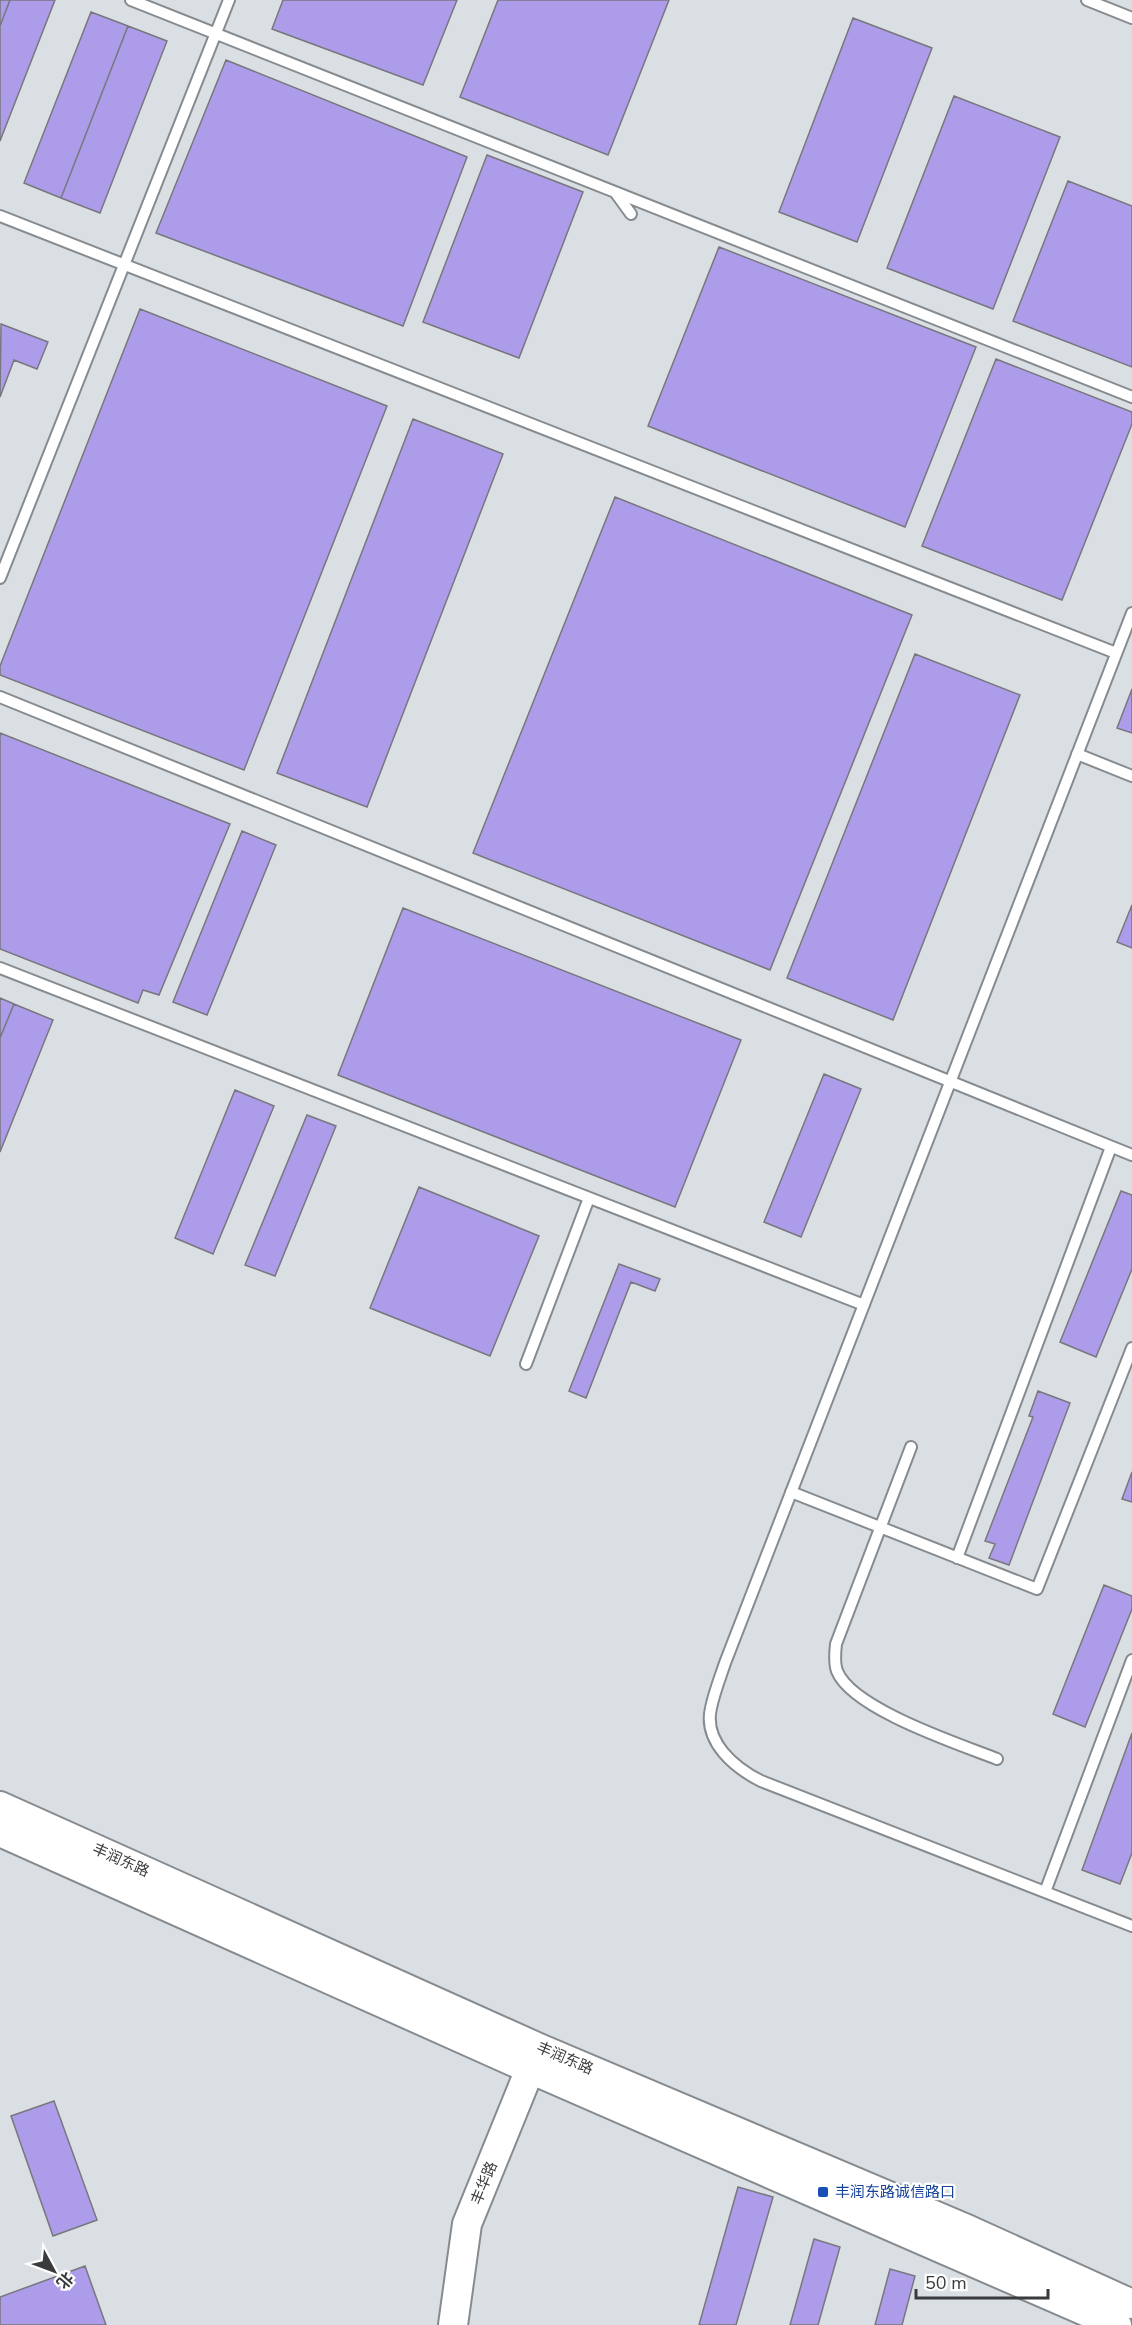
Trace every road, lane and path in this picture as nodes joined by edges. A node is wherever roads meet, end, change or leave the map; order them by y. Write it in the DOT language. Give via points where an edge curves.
graph roads {
  1 [pos="131,0"];
  2 [pos="229,0"];
  3 [pos="1087,0"];
  4 [pos="1132,18"];
  5 [pos="215,33"];
  6 [pos="615,192"];
  7 [pos="631,214"];
  8 [pos="0,216"];
  9 [pos="123,266"];
  10 [pos="1132,397"];
  11 [pos="0,578"];
  12 [pos="1132,613"];
  13 [pos="1116,653"];
  14 [pos="0,697"];
  15 [pos="1077,754"];
  16 [pos="1132,776"];
  17 [pos="0,968"];
  18 [pos="950,1082"];
  19 [pos="1111,1147"];
  20 [pos="1132,1155"];
  21 [pos="589,1198"];
  22 [pos="864,1305"];
  23 [pos="1132,1348"];
  24 [pos="526,1364"];
  25 [pos="911,1447"];
  26 [pos="791,1492"];
  27 [pos="880,1527"];
  28 [pos="957,1558"];
  29 [pos="1132,1660"];
  30 [pos="997,1760"];
  31 [pos="0,1806"];
  32 [pos="0,1832"];
  33 [pos="1045,1892"];
  34 [pos="1132,1926"];
  35 [pos="541,2061"];
  36 [pos="1132,2304"];
  37 [pos="453,2325"];
  38 [pos="466,2325"];
  39 [pos="1117,2325"];
  1 -- 5 [label="lane"];
  2 -- 5 [label="lane"];
  3 -- 4 [label="lane"];
  5 -- 6 [label="lane"];
  5 -- 9 [label="lane"];
  6 -- 7 [label="lane"];
  6 -- 10 [label="lane"];
  8 -- 9 [label="lane"];
  9 -- 11 [label="lane"];
  9 -- 13 [label="lane"];
  12 -- 13 [label="lane"];
  13 -- 15 [label="lane"];
  14 -- 18 [label="lane"];
  15 -- 16 [label="lane"];
  15 -- 18 [label="lane"];
  17 -- 21 [label="lane"];
  18 -- 19 [label="lane"];
  18 -- 22 [label="lane"];
  19 -- 20 [label="lane"];
  19 -- 28 [label="lane"];
  21 -- 22 [label="lane"];
  21 -- 24 [label="lane"];
  22 -- 26 [label="lane"];
  23 -- 28 [label="lane" via="1037,1589"];
  25 -- 27 [label="lane"];
  26 -- 27 [label="lane"];
  26 -- 33 [label="lane" via="710,1710 711,1725 724,1754 761,1781"];
  27 -- 28 [label="lane"];
  27 -- 30 [label="lane" via="836,1644 836,1670 848,1687 870,1704"];
  29 -- 33 [label="lane"];
  31 -- 35 [label="street, 丰润东路"];
  32 -- 35 [label="street, 丰润东路"];
  33 -- 34 [label="lane"];
  35 -- 36 [label="street, 丰润东路" via="969,2230"];
  35 -- 37 [label="street, 丰华路" via="467,2224"];
  35 -- 38 [label="street, 丰华路" via="479,2228"];
  35 -- 39 [label="street, 丰润东路"];
}
